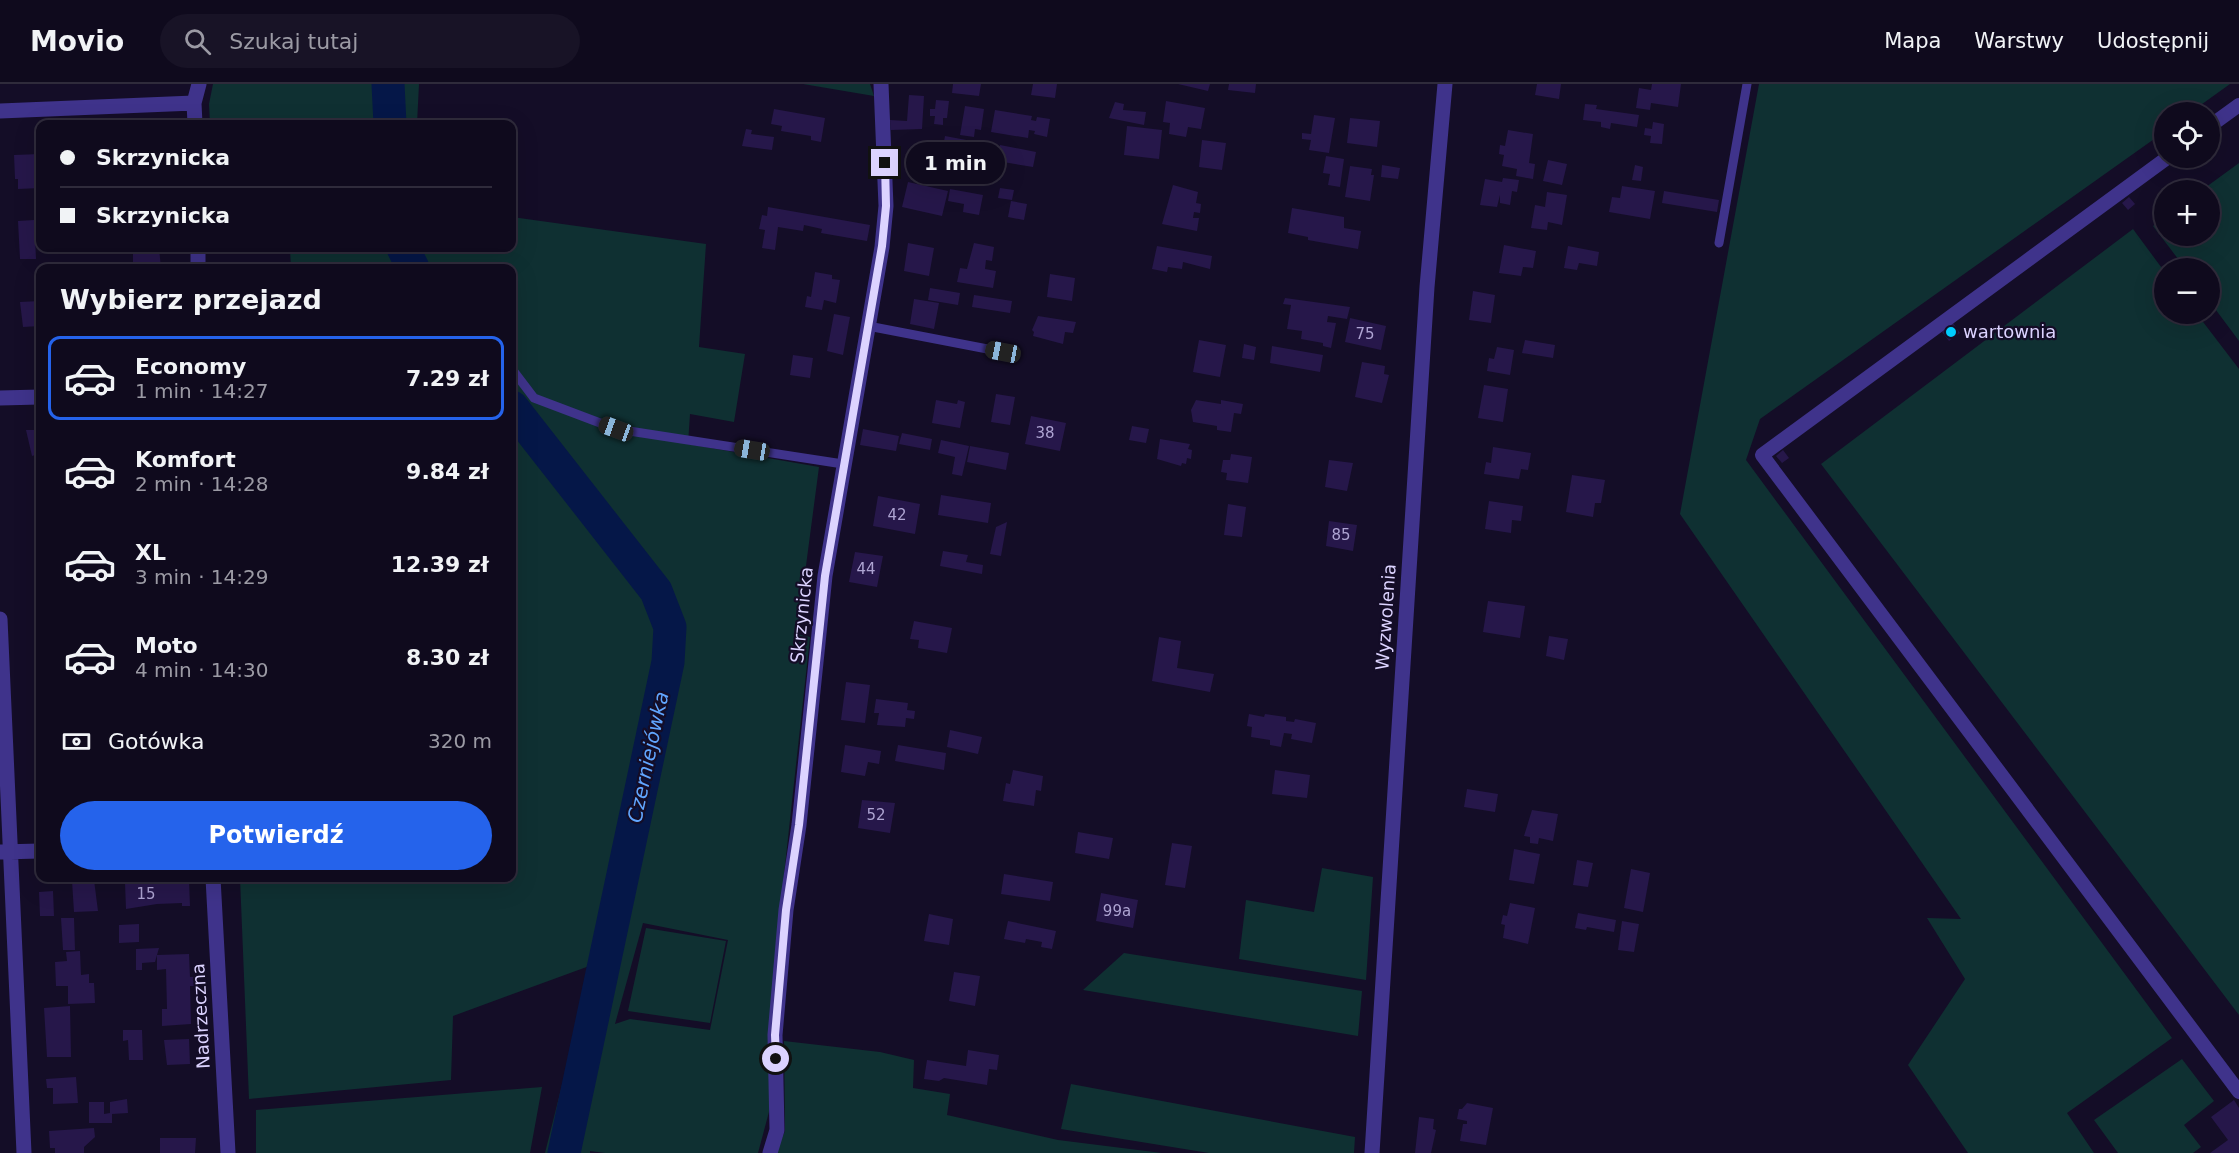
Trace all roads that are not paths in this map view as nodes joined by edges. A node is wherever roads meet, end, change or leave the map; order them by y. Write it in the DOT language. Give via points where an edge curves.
graph roads {
  1 [pos="199,84"];
  2 [pos="881,84"];
  3 [pos="1445,84"];
  4 [pos="1747,84"];
  5 [pos="194,103"];
  6 [pos="2239,105"];
  7 [pos="0,111"];
  8 [pos="2220,119"];
  9 [pos="195,120"];
  10 [pos="2154,167"];
  11 [pos="1719,243"];
  12 [pos="868,326"];
  13 [pos="1003,352"];
  14 [pos="516,374"];
  15 [pos="36,397"];
  16 [pos="0,398"];
  17 [pos="843,464"];
  18 [pos="0,619"];
  19 [pos="36,851"];
  20 [pos="5,852"];
  21 [pos="213,882"];
  22 [pos="2239,1092"];
  23 [pos="24,1153"];
  24 [pos="228,1153"];
  25 [pos="770,1153"];
  26 [pos="1372,1153"];
  1 -- 5 [label="street"];
  2 -- 12 [label="street, Skrzynicka" via="886,206"];
  3 -- 26 [label="street, Wyzwolenia" via="1428,275"];
  4 -- 11 [label="lane"];
  5 -- 7 [label="street"];
  5 -- 9 [label="street"];
  6 -- 8 [label="street"];
  10 -- 22 [label="street" via="1762,455"];
  12 -- 13 [label="lane"];
  12 -- 17 [label="street, Skrzynicka"];
  14 -- 17 [label="lane" via="534,398 616,429"];
  15 -- 16 [label="street"];
  17 -- 25 [label="street, Skrzynicka" via="825,576 799,825 786,910 775,1035 777,1130"];
  18 -- 20 [label="street"];
  19 -- 20 [label="street"];
  20 -- 23 [label="street"];
  21 -- 24 [label="street, Nadrzeczna"];
}
